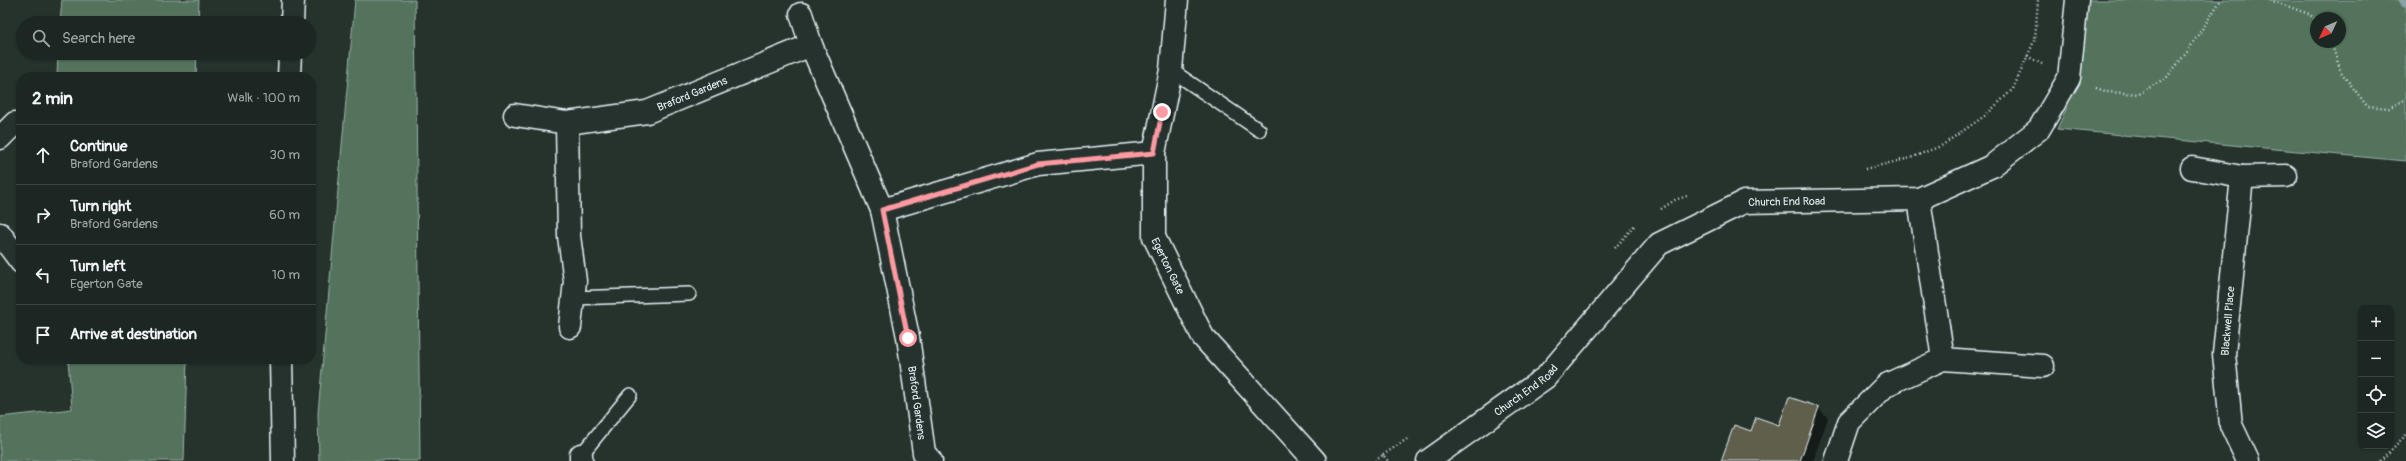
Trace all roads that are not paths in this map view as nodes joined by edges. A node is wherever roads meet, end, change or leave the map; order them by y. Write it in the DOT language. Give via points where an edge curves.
graph roads {
  1 [pos="294,0"];
  2 [pos="1177,0"];
  3 [pos="2077,0"];
  4 [pos="801,14"];
  5 [pos="293,16"];
  6 [pos="811,45"];
  7 [pos="290,60"];
  8 [pos="1171,70"];
  9 [pos="289,72"];
  10 [pos="515,115"];
  11 [pos="15,123"];
  12 [pos="568,123"];
  13 [pos="1259,130"];
  14 [pos="0,138"];
  15 [pos="1154,153"];
  16 [pos="2192,168"];
  17 [pos="2286,176"];
  18 [pos="2242,177"];
  19 [pos="1919,199"];
  20 [pos="882,210"];
  21 [pos="0,234"];
  22 [pos="16,255"];
  23 [pos="689,294"];
  24 [pos="573,298"];
  25 [pos="570,327"];
  26 [pos="1943,359"];
  27 [pos="281,364"];
  28 [pos="2043,366"];
  29 [pos="630,395"];
  30 [pos="581,458"];
  31 [pos="923,458"];
  32 [pos="283,461"];
  33 [pos="1315,461"];
  34 [pos="1428,461"];
  35 [pos="1836,461"];
  36 [pos="2248,461"];
  1 -- 5 [label="street"];
  2 -- 8 [label="street, Egerton Gate"];
  3 -- 19 [label="street, Church End Road" via="2069,78 2039,129 1992,166"];
  4 -- 6 [label="street, Braford Gardens"];
  6 -- 12 [label="street, Braford Gardens" via="647,112"];
  6 -- 20 [label="street, Braford Gardens"];
  7 -- 9 [label="street"];
  8 -- 13 [label="lane"];
  8 -- 15 [label="street, Egerton Gate"];
  10 -- 12 [label="street, Braford Gardens"];
  11 -- 14 [label="street"];
  12 -- 24 [label="street" via="569,236 575,281"];
  15 -- 20 [label="street" via="1038,164"];
  15 -- 33 [label="street, Egerton Gate" via="1154,237 1203,337"];
  16 -- 18 [label="street"];
  17 -- 18 [label="street"];
  18 -- 36 [label="street, Blackwell Place" via="2224,354 2231,425"];
  19 -- 26 [label="street"];
  19 -- 34 [label="street, Church End Road" via="1744,202 1659,244 1546,377"];
  20 -- 31 [label="street, Braford Gardens" via="908,338"];
  21 -- 22 [label="street"];
  23 -- 24 [label="lane"];
  24 -- 25 [label="street"];
  26 -- 28 [label="street"];
  26 -- 35 [label="street" via="1886,385 1849,422"];
  27 -- 32 [label="street"];
  29 -- 30 [label="lane"];
}
